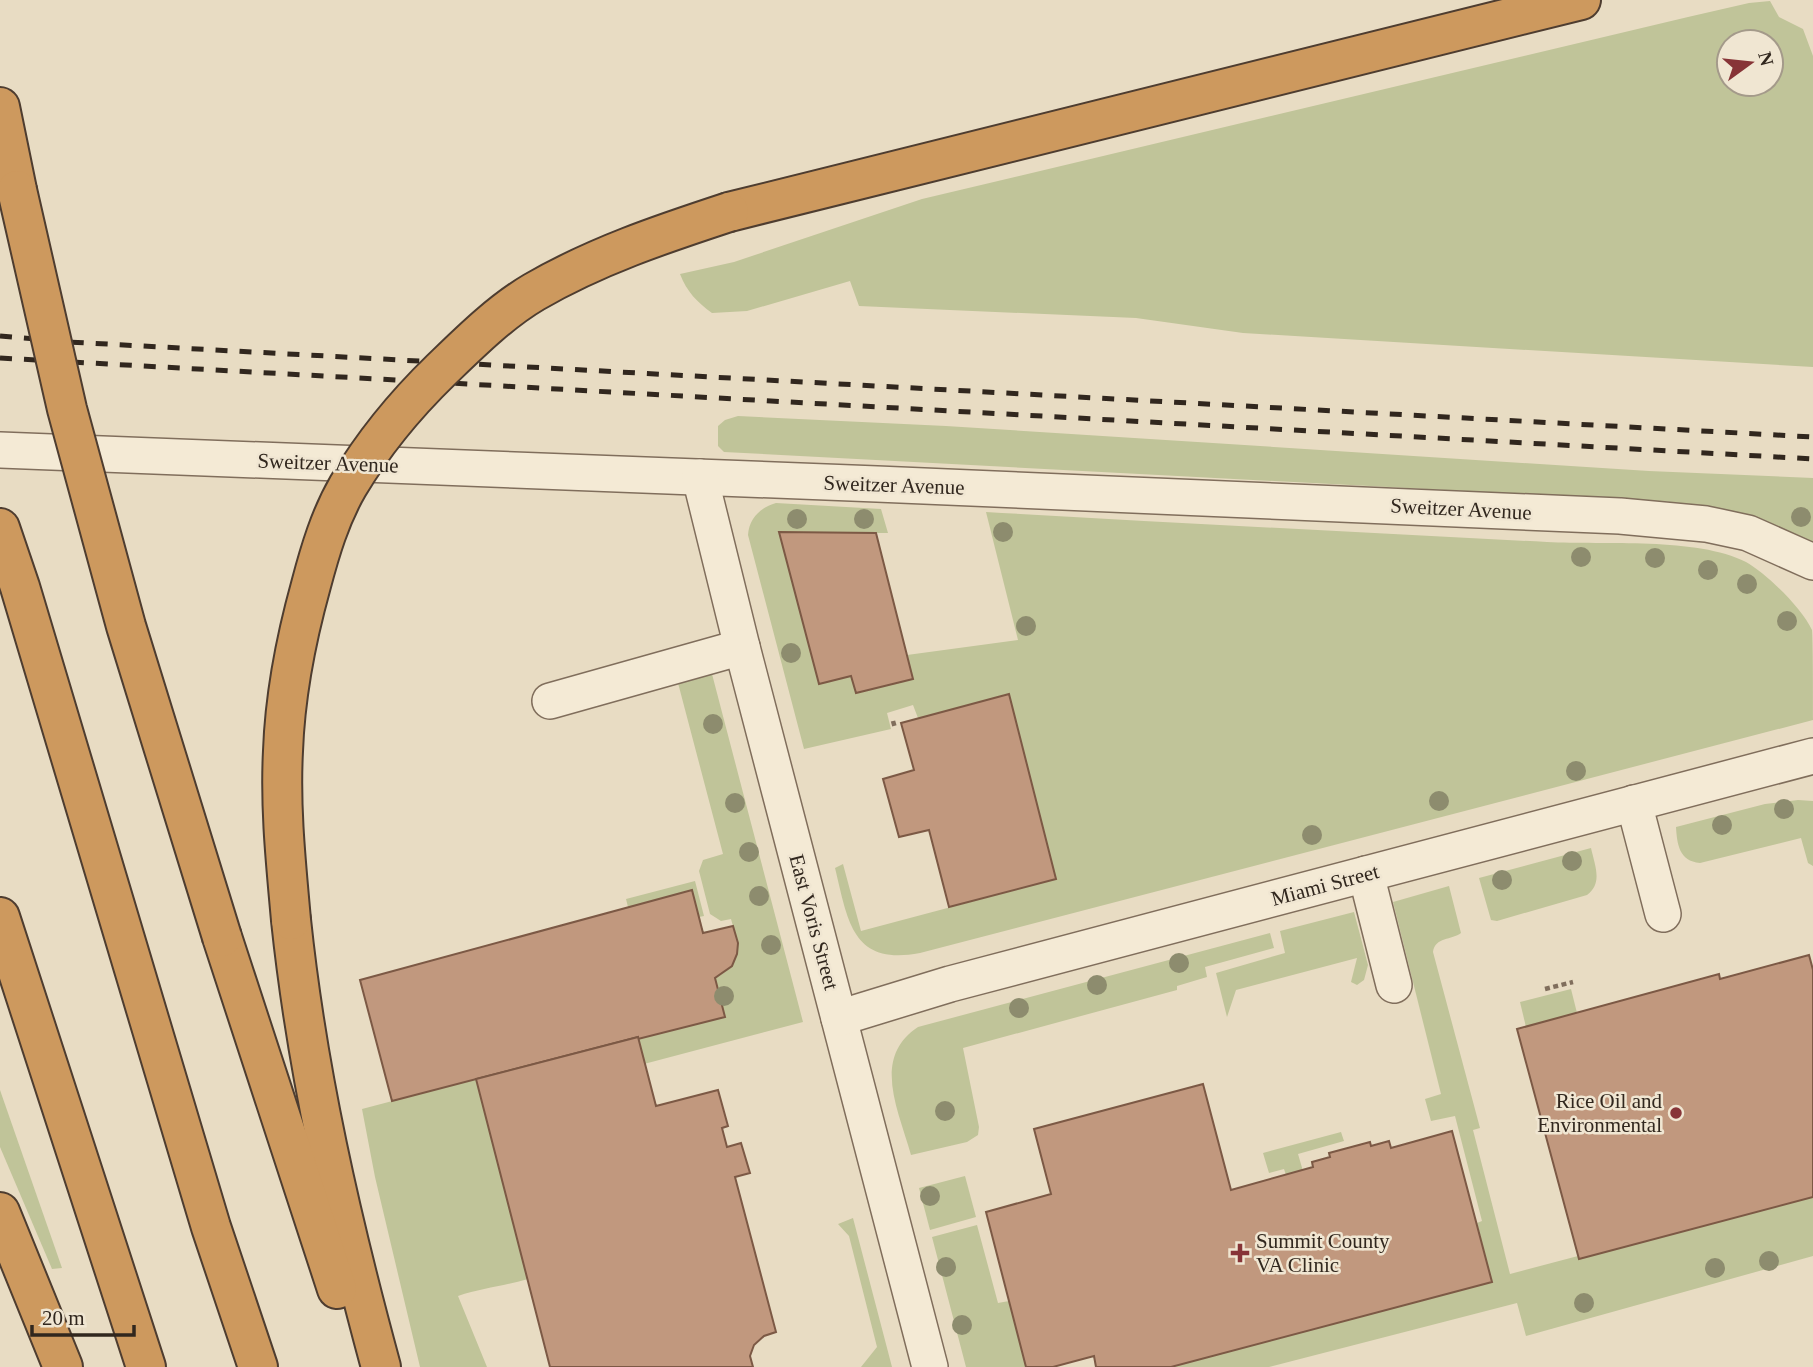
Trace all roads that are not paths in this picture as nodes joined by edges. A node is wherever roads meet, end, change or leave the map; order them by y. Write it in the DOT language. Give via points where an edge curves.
graph roads {
  1 [pos="1581,0"];
  2 [pos="0,107"];
  3 [pos="0,450"];
  4 [pos="700,477"];
  5 [pos="0,528"];
  6 [pos="1798,556"];
  7 [pos="1813,587"];
  8 [pos="742,647"];
  9 [pos="550,701"];
  10 [pos="1804,763"];
  11 [pos="1634,803"];
  12 [pos="1366,874"];
  13 [pos="1663,914"];
  14 [pos="0,917"];
  15 [pos="1394,985"];
  16 [pos="839,1018"];
  17 [pos="0,1212"];
  18 [pos="63,1367"];
  19 [pos="146,1367"];
  20 [pos="258,1367"];
  21 [pos="364,1367"];
  22 [pos="381,1367"];
  23 [pos="930,1367"];
  1 -- 22 [label="highway, bridge" via="729,212 646,239 531,294 474,339 421,390 348,486 323,539 289,679 283,751 283,811 300,1001 341,1213"];
  2 -- 21 [label="highway, bridge" via="67,409 126,626 265,1073"];
  3 -- 4 [label="street, Sweitzer Avenue"];
  4 -- 6 [label="street, Sweitzer Avenue" via="1620,516 1748,533"];
  4 -- 8 [label="street, East Voris Street"];
  5 -- 20 [label="highway" via="211,1227"];
  6 -- 7 [label="street, Sweitzer Avenue"];
  8 -- 9 [label="street"];
  8 -- 16 [label="street, East Voris Street"];
  10 -- 11 [label="street, Miami Street"];
  11 -- 12 [label="street, Miami Street"];
  11 -- 13 [label="street"];
  12 -- 15 [label="street"];
  12 -- 16 [label="street, Miami Street" via="950,984"];
  14 -- 19 [label="highway"];
  16 -- 23 [label="street, East Voris Street"];
  17 -- 18 [label="highway"];
}
